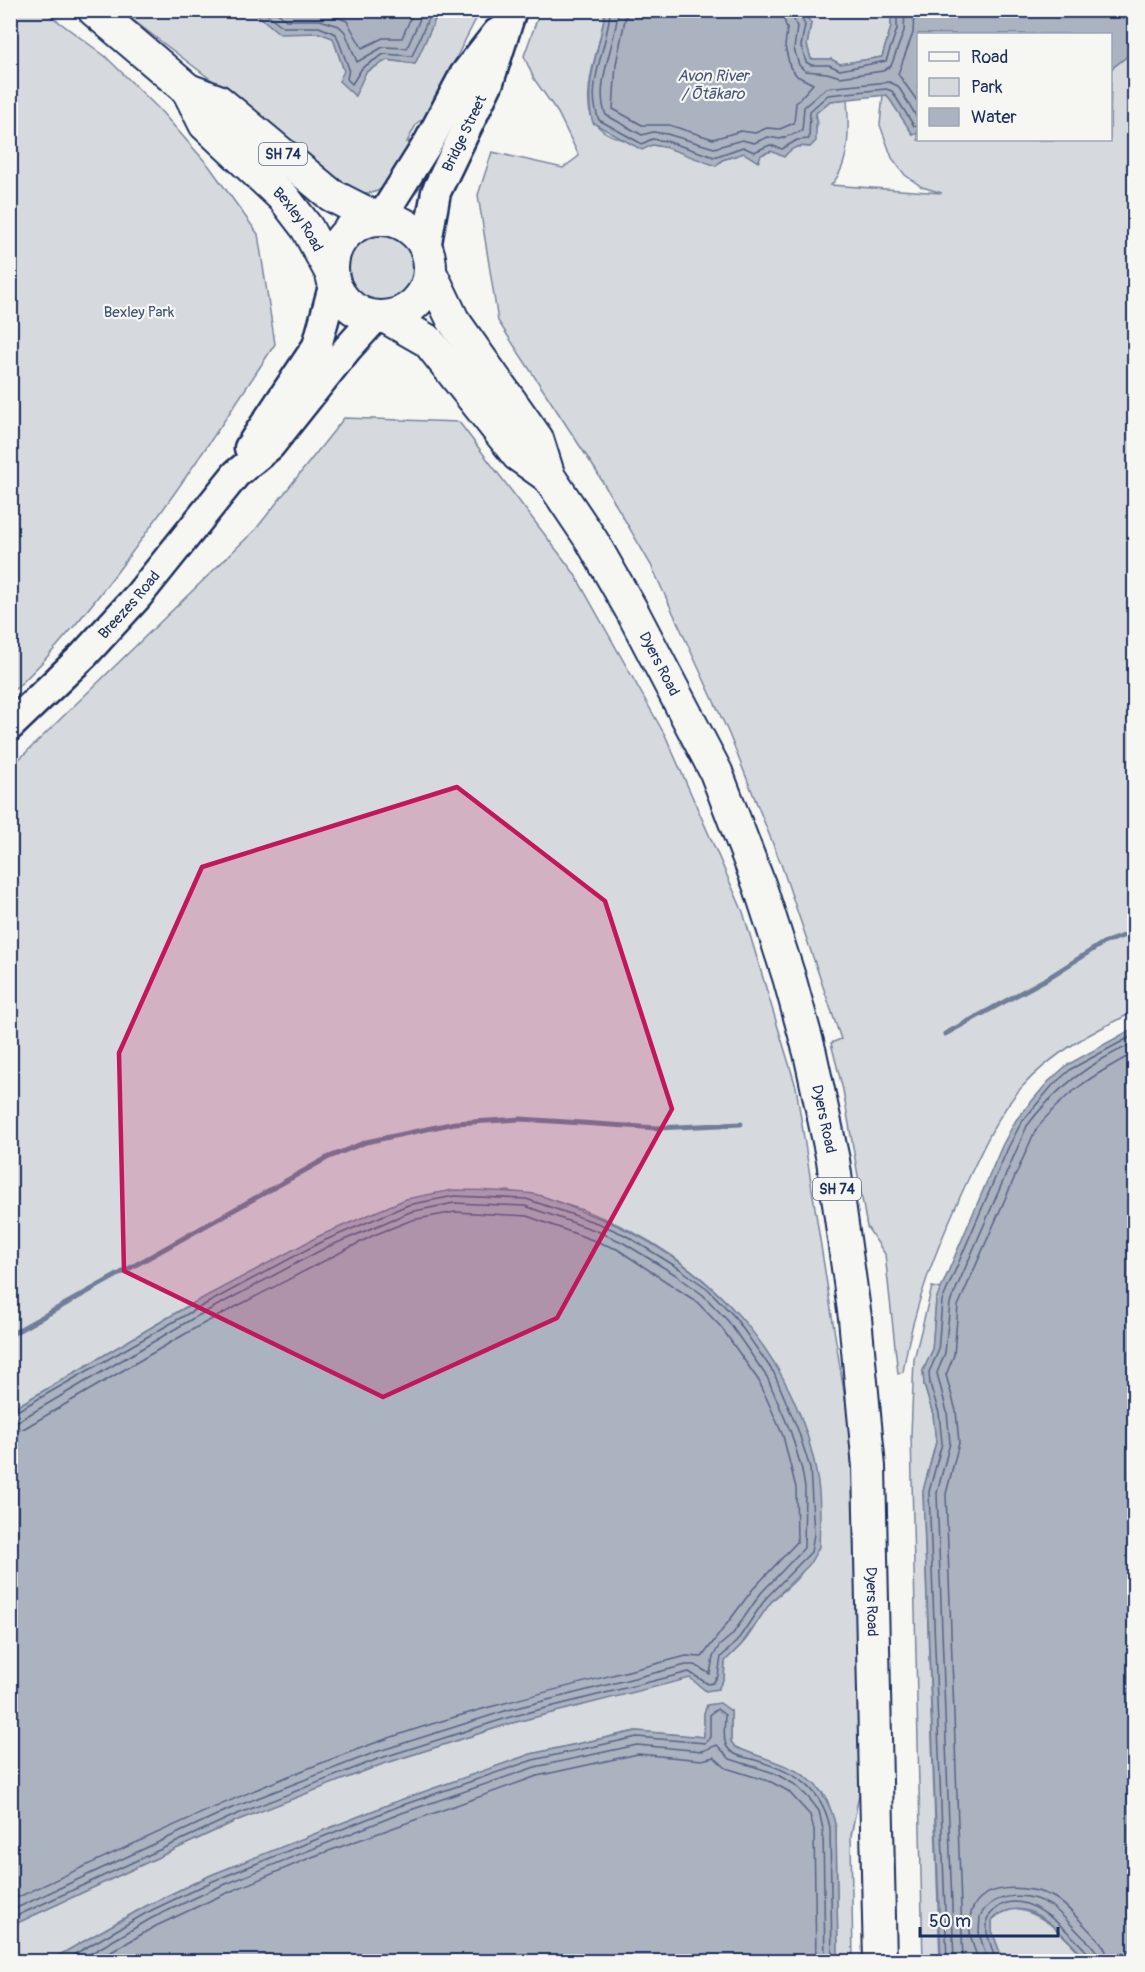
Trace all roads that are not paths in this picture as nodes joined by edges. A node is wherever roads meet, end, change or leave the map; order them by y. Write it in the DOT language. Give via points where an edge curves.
graph roads {
  1 [pos="94,10"];
  2 [pos="510,15"];
  3 [pos="188,90"];
  4 [pos="380,218"];
  5 [pos="428,260"];
  6 [pos="333,279"];
  7 [pos="381,317"];
  8 [pos="236,474"];
  9 [pos="549,477"];
  10 [pos="10,726"];
  11 [pos="880,1962"];
  1 -- 3 [label="highway, Bexley Road / SH 74"];
  2 -- 4 [label="main road, Bridge Street" via="464,75 428,143"];
  2 -- 5 [label="main road, Bridge Street" via="489,82 436,192"];
  3 -- 4 [label="highway, Bexley Road / SH 74" via="218,101 332,195"];
  3 -- 6 [label="highway, Bexley Road / SH 74" via="205,124 284,198 307,228"];
  4 -- 5 [label="highway, SH 74" via="413,230"];
  4 -- 6 [label="highway" via="359,224 343,236 334,254"];
  5 -- 7 [label="highway" via="423,293 417,302 398,315"];
  5 -- 9 [label="highway, Dyers Road / SH 74" via="453,320 537,440"];
  6 -- 7 [label="highway, SH 74" via="350,306"];
  6 -- 8 [label="main road, Breezes Road" via="322,332 313,353 254,436"];
  7 -- 8 [label="main road, Breezes Road" via="347,349 270,446"];
  7 -- 9 [label="highway, Dyers Road / SH 74" via="428,341 518,455"];
  8 -- 10 [label="main road, Breezes Road" via="138,596"];
  9 -- 11 [label="highway, Dyers Road / SH 74" via="632,611 716,772 786,966 823,1107 855,1318 869,1467"];
}
